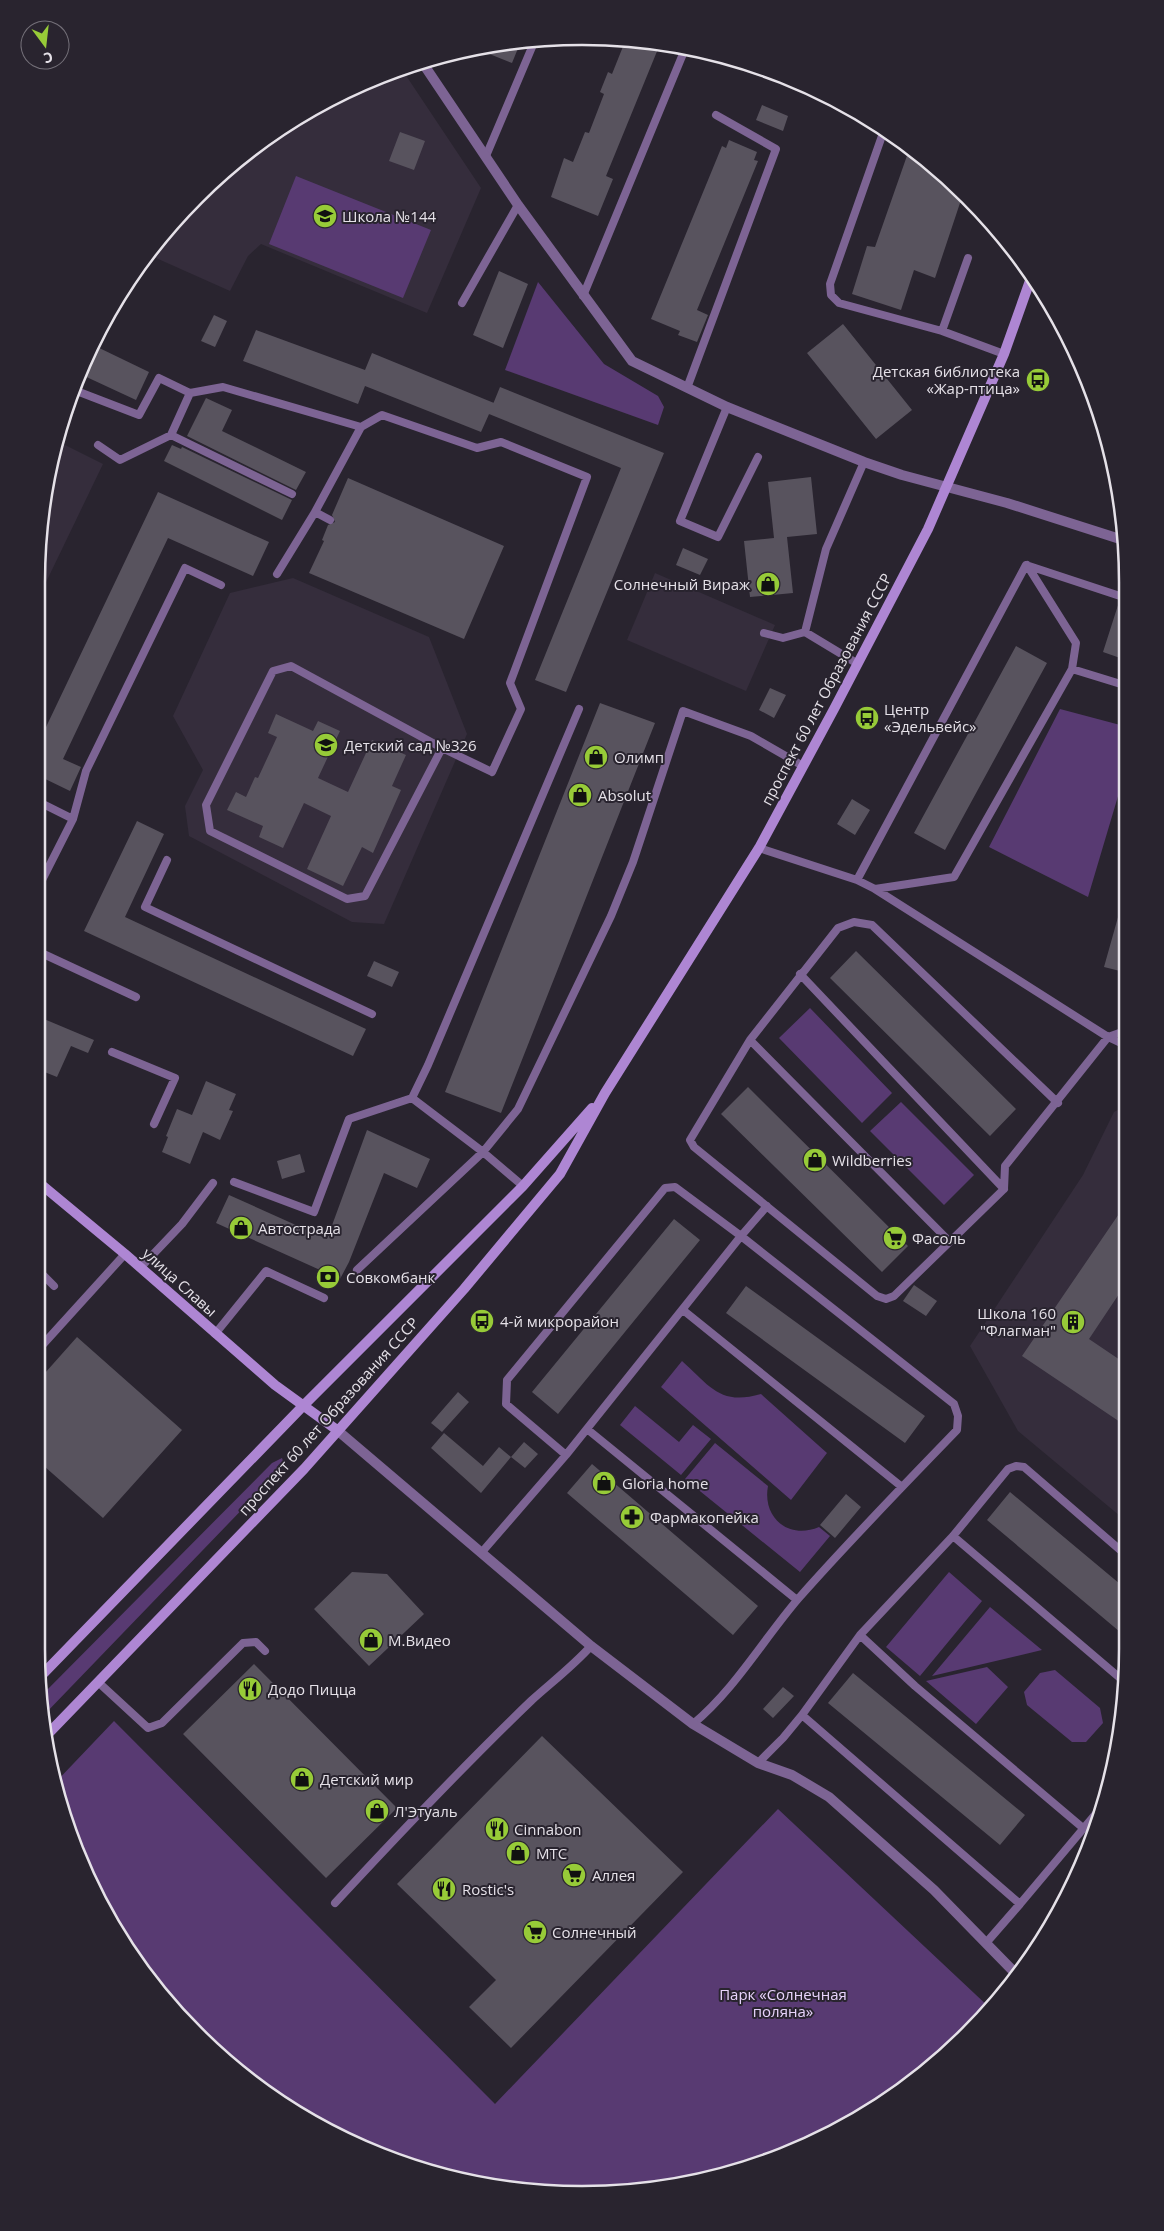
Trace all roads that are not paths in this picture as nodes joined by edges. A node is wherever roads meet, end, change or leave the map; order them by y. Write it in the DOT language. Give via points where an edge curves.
graph roads {
  1 [pos="532,48"];
  2 [pos="683,54"];
  3 [pos="426,68"];
  4 [pos="716,115"];
  5 [pos="881,137"];
  6 [pos="486,156"];
  7 [pos="518,205"];
  8 [pos="968,258"];
  9 [pos="1029,285"];
  10 [pos="583,296"];
  11 [pos="462,303"];
  12 [pos="942,331"];
  13 [pos="1004,354"];
  14 [pos="687,388"];
  15 [pos="80,392"];
  16 [pos="190,393"];
  17 [pos="727,407"];
  18 [pos="361,426"];
  19 [pos="171,435"];
  20 [pos="98,445"];
  21 [pos="758,457"];
  22 [pos="864,462"];
  23 [pos="945,487"];
  24 [pos="292,494"];
  25 [pos="315,512"];
  26 [pos="330,520"];
  27 [pos="1117,538"];
  28 [pos="1026,565"];
  29 [pos="277,574"];
  30 [pos="221,585"];
  31 [pos="1119,596"];
  32 [pos="806,632"];
  33 [pos="764,633"];
  34 [pos="858,664"];
  35 [pos="1072,669"];
  36 [pos="1119,683"];
  37 [pos="579,709"];
  38 [pos="442,748"];
  39 [pos="803,766"];
  40 [pos="45,805"];
  41 [pos="73,819"];
  42 [pos="759,848"];
  43 [pos="167,860"];
  44 [pos="45,874"];
  45 [pos="857,880"];
  46 [pos="875,889"];
  47 [pos="45,955"];
  48 [pos="800,974"];
  49 [pos="136,996"];
  50 [pos="372,1014"];
  51 [pos="1119,1034"];
  52 [pos="1108,1037"];
  53 [pos="750,1040"];
  54 [pos="1119,1042"];
  55 [pos="112,1052"];
  56 [pos="605,1093"];
  57 [pos="412,1098"];
  58 [pos="1058,1103"];
  59 [pos="154,1124"];
  60 [pos="483,1152"];
  61 [pos="234,1182"];
  62 [pos="213,1183"];
  63 [pos="523,1186"];
  64 [pos="45,1188"];
  65 [pos="1004,1190"];
  66 [pos="767,1206"];
  67 [pos="740,1236"];
  68 [pos="950,1241"];
  69 [pos="125,1254"];
  70 [pos="141,1268"];
  71 [pos="357,1270"];
  72 [pos="45,1277"];
  73 [pos="54,1286"];
  74 [pos="324,1298"];
  75 [pos="683,1310"];
  76 [pos="215,1334"];
  77 [pos="45,1341"];
  78 [pos="302,1407"];
  79 [pos="587,1429"];
  80 [pos="337,1430"];
  81 [pos="566,1455"];
  82 [pos="902,1487"];
  83 [pos="952,1536"];
  84 [pos="1119,1549"];
  85 [pos="482,1552"];
  86 [pos="797,1600"];
  87 [pos="860,1635"];
  88 [pos="591,1646"];
  89 [pos="265,1651"];
  90 [pos="46,1671"];
  91 [pos="1118,1677"];
  92 [pos="98,1682"];
  93 [pos="802,1714"];
  94 [pos="693,1724"];
  95 [pos="52,1730"];
  96 [pos="758,1763"];
  97 [pos="1092,1817"];
  98 [pos="1083,1828"];
  99 [pos="335,1903"];
  100 [pos="1020,1904"];
  101 [pos="986,1943"];
  102 [pos="1012,1970"];
  1 -- 6 [label="lane"];
  2 -- 10 [label="lane"];
  3 -- 6 [label="street"];
  4 -- 14 [label="lane" via="776,149"];
  5 -- 12 [label="lane" via="830,284 831,295 839,303"];
  6 -- 7 [label="street"];
  7 -- 10 [label="street"];
  7 -- 11 [label="lane"];
  8 -- 12 [label="lane"];
  9 -- 13 [label="main road, проспект 60 лет Образования СССР"];
  10 -- 14 [label="street" via="632,360"];
  12 -- 13 [label="lane"];
  13 -- 23 [label="main road, проспект 60 лет Образования СССР"];
  14 -- 17 [label="street"];
  15 -- 16 [label="lane" via="139,416 158,378"];
  16 -- 18 [label="lane" via="223,387"];
  16 -- 19 [label="lane"];
  17 -- 21 [label="lane" via="680,521 718,537"];
  17 -- 22 [label="street"];
  18 -- 25 [label="lane"];
  18 -- 38 [label="lane" via="382,415 478,448 501,442 587,477 510,683 521,709 492,772"];
  19 -- 20 [label="lane" via="120,460"];
  19 -- 24 [label="lane"];
  22 -- 23 [label="street"];
  22 -- 32 [label="lane" via="826,549"];
  23 -- 27 [label="street"];
  23 -- 34 [label="main road, проспект 60 лет Образования СССР" via="928,529"];
  25 -- 26 [label="lane"];
  25 -- 29 [label="lane"];
  28 -- 31 [label="lane"];
  28 -- 35 [label="lane" via="1076,643"];
  28 -- 45 [label="lane"];
  30 -- 41 [label="lane" via="185,568 86,770"];
  32 -- 33 [label="lane" via="783,638"];
  32 -- 34 [label="lane"];
  34 -- 39 [label="main road, проспект 60 лет Образования СССР"];
  35 -- 36 [label="lane"];
  35 -- 46 [label="lane" via="954,877"];
  37 -- 57 [label="lane"];
  38 -- 38 [label="lane" via="365,896 347,899 210,831 206,806 273,671 291,666"];
  39 -- 42 [label="main road, проспект 60 лет Образования СССР"];
  39 -- 60 [label="lane" via="751,736 682,711 611,916 518,1108"];
  40 -- 41 [label="lane"];
  41 -- 44 [label="lane"];
  42 -- 45 [label="lane"];
  42 -- 56 [label="main road, проспект 60 лет Образования СССР"];
  43 -- 50 [label="lane" via="145,907"];
  45 -- 46 [label="lane"];
  46 -- 52 [label="lane"];
  47 -- 49 [label="lane"];
  48 -- 53 [label="lane"];
  48 -- 58 [label="lane" via="838,928 854,922 872,925"];
  48 -- 65 [label="lane"];
  51 -- 52 [label="lane"];
  52 -- 54 [label="lane"];
  52 -- 58 [label="lane"];
  53 -- 66 [label="lane" via="690,1140 694,1147"];
  53 -- 68 [label="lane"];
  55 -- 59 [label="lane" via="175,1078"];
  56 -- 63 [label="main road, проспект 60 лет Образования СССР"];
  56 -- 80 [label="main road, проспект 60 лет Образования СССР" via="560,1174 464,1289"];
  57 -- 60 [label="lane"];
  57 -- 61 [label="lane" via="349,1119 314,1212"];
  58 -- 65 [label="lane" via="1005,1166"];
  60 -- 63 [label="lane"];
  60 -- 71 [label="lane"];
  62 -- 70 [label="lane" via="182,1224"];
  63 -- 78 [label="main road, проспект 60 лет Образования СССР"];
  64 -- 69 [label="main road, улица Славы"];
  65 -- 68 [label="lane"];
  66 -- 67 [label="lane"];
  66 -- 68 [label="lane" via="877,1296 886,1299 894,1296"];
  67 -- 75 [label="lane"];
  67 -- 81 [label="lane" via="675,1186 665,1188 507,1380 506,1404"];
  67 -- 82 [label="lane" via="954,1404 958,1416 957,1430"];
  69 -- 70 [label="main road, улица Славы"];
  69 -- 77 [label="lane"];
  70 -- 76 [label="main road, улица Славы"];
  72 -- 73 [label="lane"];
  74 -- 76 [label="lane" via="266,1271"];
  75 -- 79 [label="lane"];
  75 -- 82 [label="lane"];
  76 -- 78 [label="main road, улица Славы"];
  78 -- 80 [label="main road, улица Славы"];
  78 -- 90 [label="main road, проспект 60 лет Образования СССР"];
  79 -- 81 [label="lane"];
  79 -- 86 [label="lane"];
  80 -- 85 [label="street"];
  80 -- 92 [label="main road, проспект 60 лет Образования СССР" via="304,1469"];
  81 -- 85 [label="lane"];
  82 -- 86 [label="lane"];
  83 -- 84 [label="lane" via="1008,1469 1016,1466 1024,1468"];
  83 -- 87 [label="lane"];
  83 -- 91 [label="lane"];
  85 -- 88 [label="street"];
  86 -- 94 [label="lane" via="738,1676"];
  87 -- 93 [label="lane"];
  87 -- 98 [label="lane" via="915,1686"];
  88 -- 94 [label="street"];
  88 -- 99 [label="lane" via="423,1809"];
  89 -- 92 [label="lane" via="256,1642 243,1643 162,1723 148,1728"];
  92 -- 95 [label="main road, проспект 60 лет Образования СССР"];
  93 -- 96 [label="lane"];
  93 -- 100 [label="lane"];
  94 -- 96 [label="street"];
  96 -- 101 [label="street" via="792,1775 829,1797 934,1890"];
  97 -- 98 [label="lane"];
  98 -- 100 [label="lane"];
  100 -- 101 [label="lane"];
  101 -- 102 [label="street"];
}
